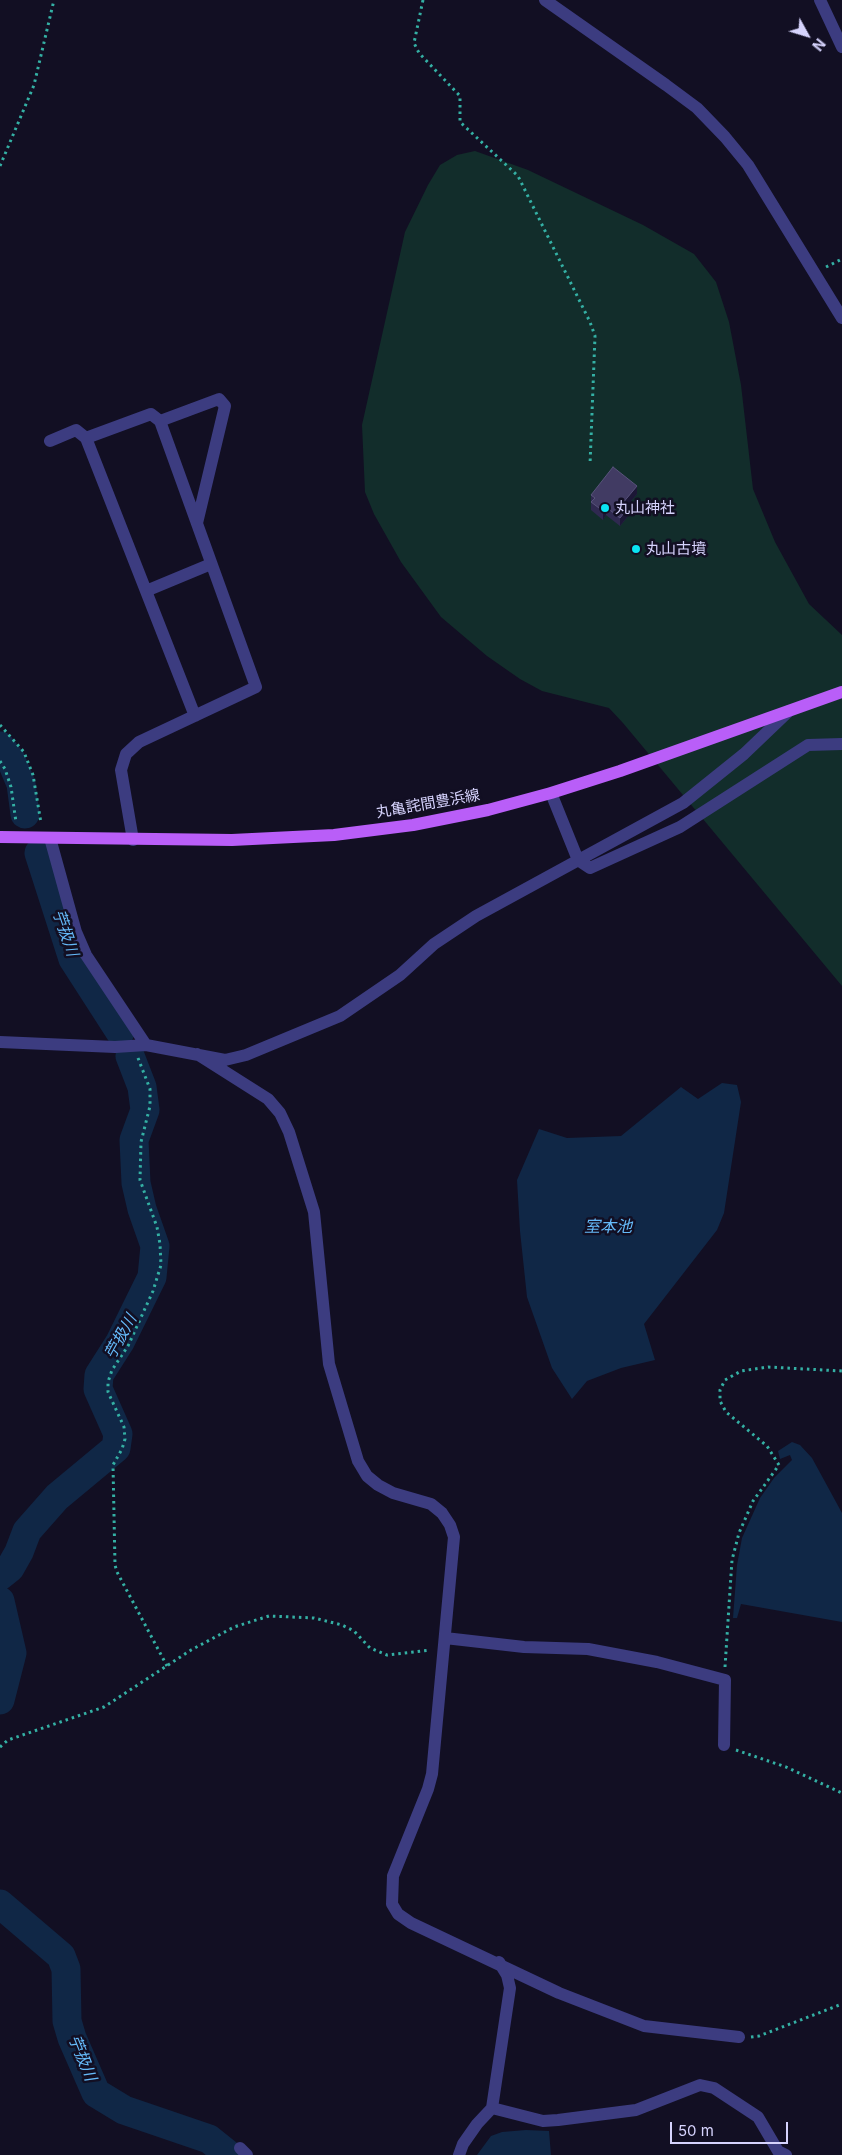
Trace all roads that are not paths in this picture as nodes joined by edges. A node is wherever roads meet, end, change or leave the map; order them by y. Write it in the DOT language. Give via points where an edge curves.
graph roads {
  1 [pos="545,0"];
  2 [pos="820,0"];
  3 [pos="842,47"];
  4 [pos="842,318"];
  5 [pos="160,421"];
  6 [pos="86,438"];
  7 [pos="50,441"];
  8 [pos="197,524"];
  9 [pos="211,564"];
  10 [pos="146,591"];
  11 [pos="842,692"];
  12 [pos="791,709"];
  13 [pos="195,716"];
  14 [pos="842,744"];
  15 [pos="551,793"];
  16 [pos="0,837"];
  17 [pos="50,838"];
  18 [pos="133,840"];
  19 [pos="578,860"];
  20 [pos="0,1042"];
  21 [pos="140,1046"];
  22 [pos="197,1054"];
  23 [pos="445,1643"];
  24 [pos="724,1745"];
  25 [pos="498,1962"];
  26 [pos="739,2037"];
  27 [pos="492,2108"];
  28 [pos="459,2155"];
  29 [pos="786,2155"];
  1 -- 4 [label="street" via="697,108 725,137 748,165"];
  2 -- 3 [label="street"];
  5 -- 6 [label="street" via="151,414"];
  5 -- 8 [label="street"];
  5 -- 8 [label="street" via="219,399 225,406"];
  6 -- 7 [label="street" via="76,430"];
  6 -- 10 [label="street"];
  8 -- 9 [label="street"];
  9 -- 10 [label="street"];
  9 -- 13 [label="street" via="256,687"];
  10 -- 13 [label="street"];
  11 -- 12 [label="main road, 丸亀詫間豊浜線"];
  12 -- 15 [label="main road, 丸亀詫間豊浜線"];
  12 -- 19 [label="street" via="744,754 683,803"];
  13 -- 18 [label="street" via="140,742 126,754 121,770"];
  14 -- 19 [label="street" via="808,745 680,827 590,868"];
  15 -- 18 [label="main road, 丸亀詫間豊浜線" via="422,823 334,835"];
  15 -- 19 [label="street"];
  16 -- 17 [label="main road, 丸亀詫間豊浜線"];
  17 -- 18 [label="main road, 丸亀詫間豊浜線"];
  17 -- 21 [label="street" via="76,932 86,955"];
  19 -- 22 [label="street" via="476,916 434,944 400,975 340,1016 246,1055 225,1060"];
  20 -- 21 [label="street"];
  21 -- 22 [label="street"];
  22 -- 23 [label="street" via="268,1099 280,1113 289,1132 314,1212 329,1364 358,1461 367,1476 378,1485 431,1504 450,1525 454,1537"];
  23 -- 24 [label="street" via="588,1649 657,1662 725,1680"];
  23 -- 25 [label="street" via="432,1774 394,1876 392,1904 398,1914 411,1923"];
  25 -- 26 [label="street" via="559,1993 644,2026"];
  25 -- 27 [label="street" via="507,1975 510,1988"];
  27 -- 28 [label="street" via="477,2124"];
  27 -- 29 [label="street" via="543,2121 558,2120 636,2110 700,2085 714,2088 758,2118 778,2151"];
}
